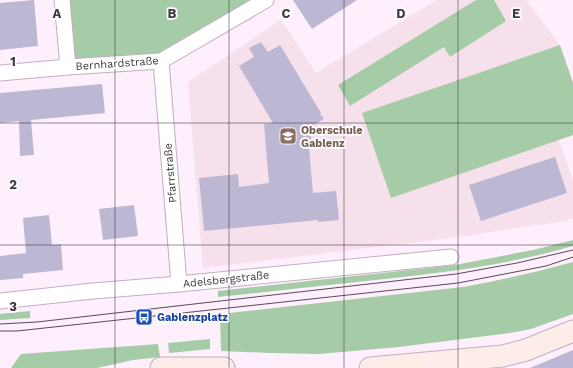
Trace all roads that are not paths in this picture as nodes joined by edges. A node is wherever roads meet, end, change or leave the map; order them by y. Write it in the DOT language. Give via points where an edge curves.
graph roads {
  1 [pos="62,0"];
  2 [pos="266,0"];
  3 [pos="161,61"];
  4 [pos="68,67"];
  5 [pos="0,73"];
  6 [pos="451,257"];
  7 [pos="179,284"];
  8 [pos="0,301"];
  9 [pos="573,331"];
  10 [pos="505,362"];
  11 [pos="161,368"];
  12 [pos="224,368"];
  13 [pos="370,368"];
  1 -- 4 [label="street"];
  2 -- 3 [label="street, Bernhardstraße"];
  3 -- 4 [label="street, Bernhardstraße"];
  3 -- 7 [label="street, Pfarrstraße"];
  4 -- 5 [label="street, Bernhardstraße"];
  6 -- 7 [label="street, Adelsbergstraße"];
  7 -- 8 [label="street, Adelsbergstraße"];
  9 -- 10 [label="main road" via="526,350"];
  10 -- 13 [label="main road"];
  11 -- 12 [label="main road"];
}
